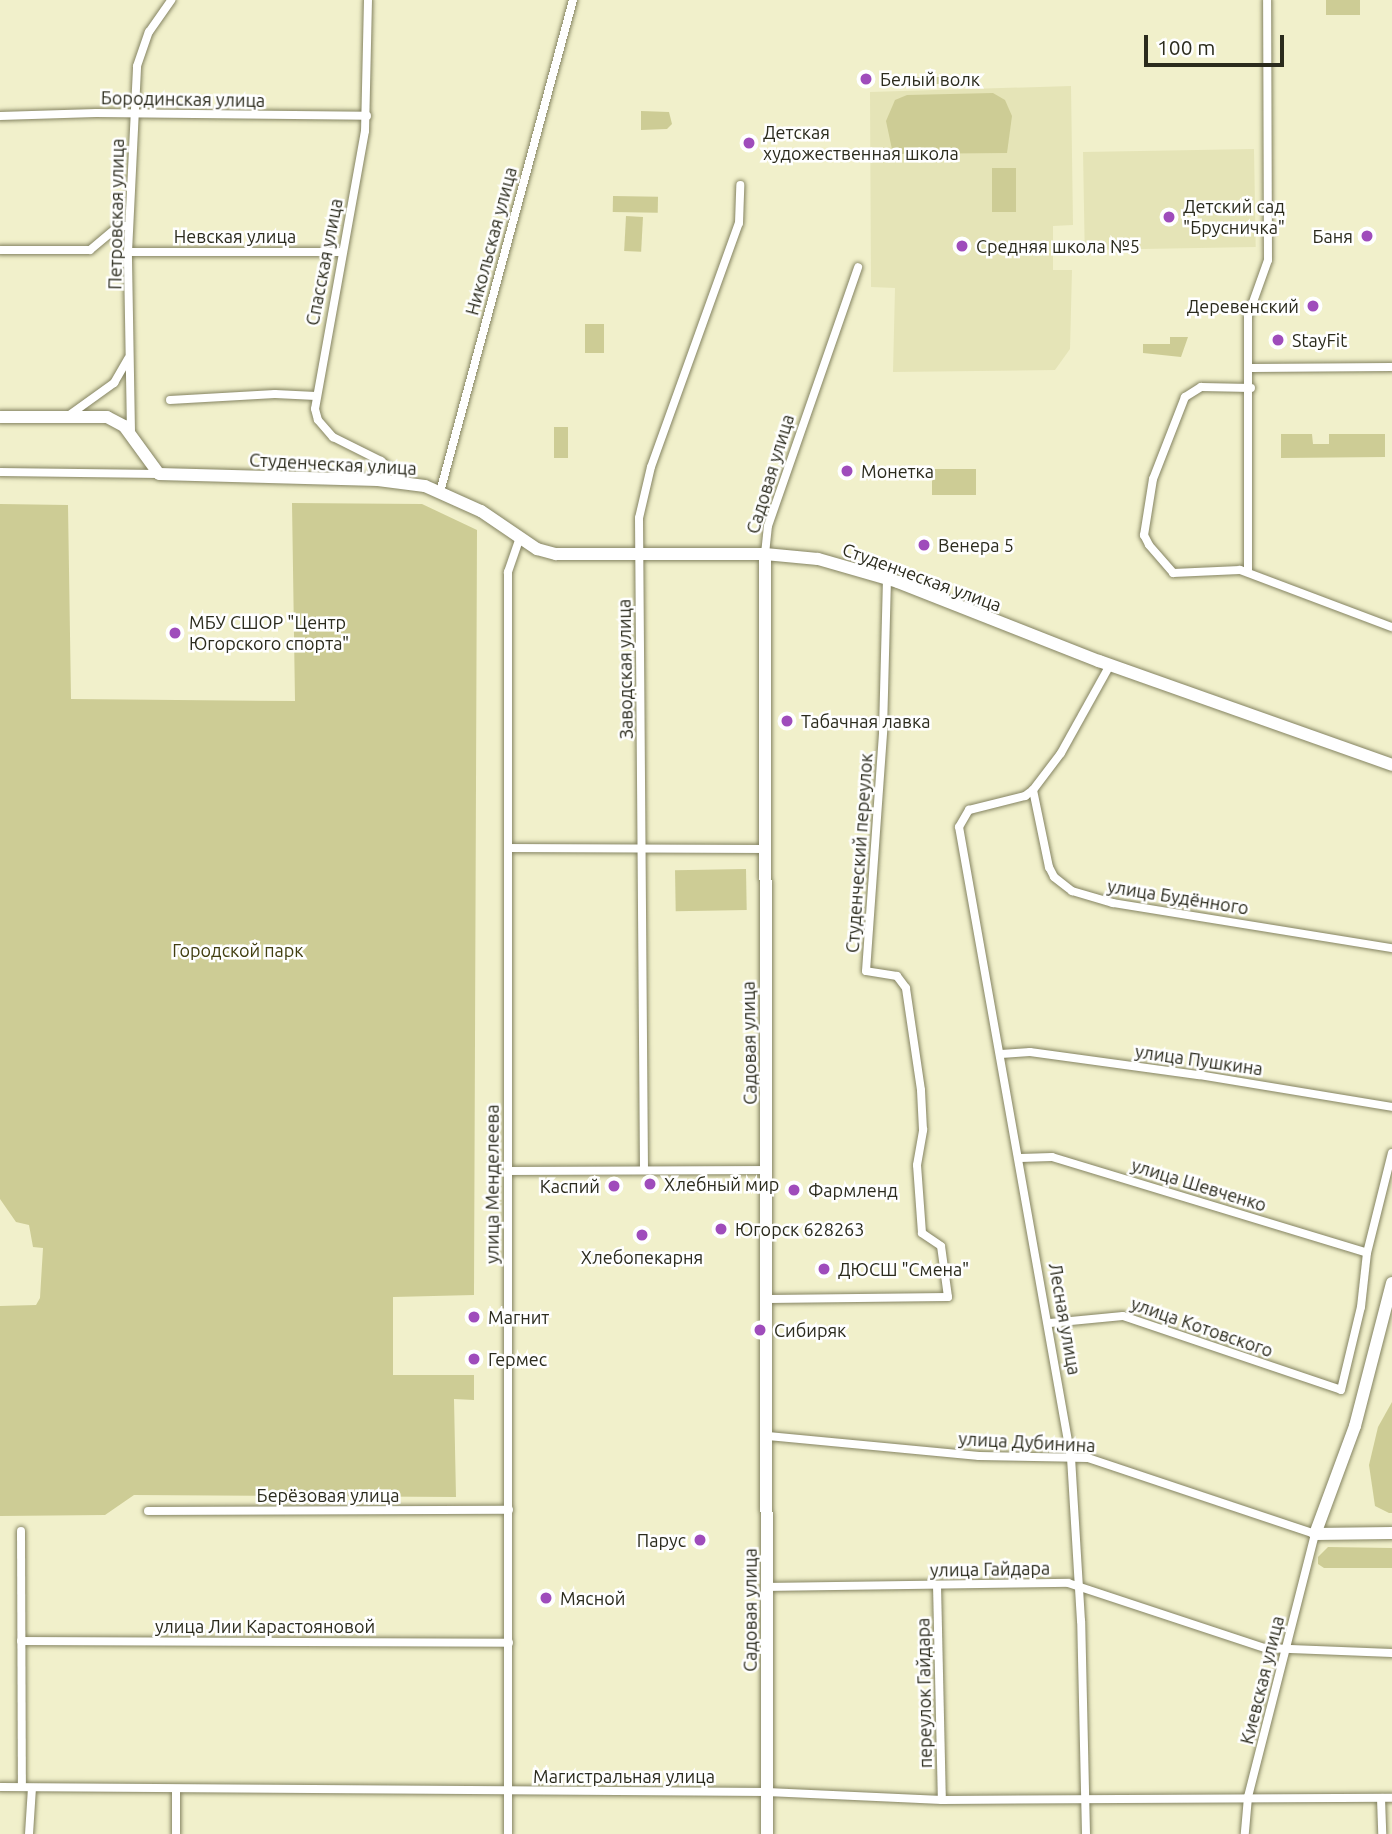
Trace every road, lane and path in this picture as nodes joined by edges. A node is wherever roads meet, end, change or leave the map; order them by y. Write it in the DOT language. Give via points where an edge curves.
graph roads {
  1 [pos="171,0"];
  2 [pos="368,0"];
  3 [pos="573,0"];
  4 [pos="1267,0"];
  5 [pos="134,115"];
  6 [pos="0,116"];
  7 [pos="367,116"];
  8 [pos="740,185"];
  9 [pos="129,226"];
  10 [pos="0,250"];
  11 [pos="128,251"];
  12 [pos="341,252"];
  13 [pos="858,267"];
  14 [pos="131,353"];
  15 [pos="1392,367"];
  16 [pos="1251,368"];
  17 [pos="1251,388"];
  18 [pos="316,396"];
  19 [pos="170,400"];
  20 [pos="68,416"];
  21 [pos="0,417"];
  22 [pos="131,435"];
  23 [pos="0,472"];
  24 [pos="159,474"];
  25 [pos="406,482"];
  26 [pos="440,492"];
  27 [pos="520,538"];
  28 [pos="765,554"];
  29 [pos="639,555"];
  30 [pos="1248,572"];
  31 [pos="887,578"];
  32 [pos="1392,628"];
  33 [pos="1110,665"];
  34 [pos="1392,765"];
  35 [pos="1033,790"];
  36 [pos="508,848"];
  37 [pos="642,849"];
  38 [pos="764,849"];
  39 [pos="1392,948"];
  40 [pos="1001,1054"];
  41 [pos="1392,1107"];
  42 [pos="1392,1153"];
  43 [pos="1020,1158"];
  44 [pos="644,1170"];
  45 [pos="768,1170"];
  46 [pos="508,1171"];
  47 [pos="1367,1253"];
  48 [pos="1392,1283"];
  49 [pos="768,1299"];
  50 [pos="1392,1322"];
  51 [pos="1050,1323"];
  52 [pos="1379,1335"];
  53 [pos="768,1436"];
  54 [pos="1072,1458"];
  55 [pos="509,1510"];
  56 [pos="148,1511"];
  57 [pos="21,1531"];
  58 [pos="1392,1533"];
  59 [pos="1315,1534"];
  60 [pos="937,1586"];
  61 [pos="767,1587"];
  62 [pos="1080,1587"];
  63 [pos="21,1641"];
  64 [pos="509,1643"];
  65 [pos="1287,1652"];
  66 [pos="1392,1653"];
  67 [pos="0,1787"];
  68 [pos="27,1787"];
  69 [pos="176,1789"];
  70 [pos="508,1792"];
  71 [pos="767,1792"];
  72 [pos="1085,1796"];
  73 [pos="1248,1797"];
  74 [pos="1381,1798"];
  75 [pos="1392,1798"];
  76 [pos="942,1800"];
  77 [pos="29,1834"];
  78 [pos="176,1834"];
  79 [pos="508,1834"];
  80 [pos="767,1834"];
  81 [pos="1086,1834"];
  82 [pos="1245,1834"];
  83 [pos="1381,1834"];
  1 -- 5 [label="street, Петровская улица" via="139,55"];
  2 -- 7 [label="street, Спасская улица"];
  3 -- 26 [label="street, Никольская улица"];
  4 -- 16 [label="street" via="1268,260 1250,307"];
  5 -- 6 [label="street, Бородинская улица"];
  5 -- 7 [label="street, Бородинская улица"];
  5 -- 9 [label="street, Петровская улица"];
  7 -- 12 [label="street, Спасская улица"];
  8 -- 29 [label="street, Заводская улица" via="739,223 645,486"];
  9 -- 10 [label="street" via="119,226 90,250"];
  9 -- 11 [label="street, Петровская улица"];
  11 -- 12 [label="street, Невская улица"];
  11 -- 14 [label="street, Петровская улица"];
  12 -- 18 [label="street, Спасская улица"];
  13 -- 28 [label="street, Садовая улица" via="768,526"];
  14 -- 20 [label="street" via="114,383"];
  14 -- 22 [label="street, Петровская улица"];
  15 -- 16 [label="street"];
  16 -- 17 [label="street"];
  17 -- 30 [label="street"];
  17 -- 30 [label="street" via="1201,387 1179,406 1153,480 1144,535 1173,573"];
  18 -- 19 [label="street"];
  18 -- 25 [label="street, Спасская улица" via="318,420 325,430 381,461"];
  20 -- 21 [label="street"];
  20 -- 22 [label="street" via="107,417"];
  22 -- 24 [label="street"];
  23 -- 24 [label="street"];
  24 -- 25 [label="street, Студенческая улица"];
  25 -- 26 [label="street, Студенческая улица"];
  26 -- 27 [label="street, Студенческая улица"];
  27 -- 29 [label="street, Студенческая улица" via="555,554"];
  27 -- 36 [label="street, улица Менделеева" via="508,572"];
  28 -- 29 [label="street, Студенческая улица"];
  28 -- 31 [label="street, Студенческая улица" via="809,557"];
  28 -- 38 [label="street, Садовая улица"];
  29 -- 37 [label="street, Заводская улица"];
  30 -- 32 [label="street"];
  31 -- 33 [label="street, Студенческая улица"];
  31 -- 49 [label="street, Студенческий переулок" via="883,731 866,971 897,976 906,988 922,1090 923,1130 917,1165 922,1233 941,1245 948,1297"];
  33 -- 34 [label="street, Студенческая улица"];
  33 -- 35 [label="street" via="1061,753"];
  35 -- 39 [label="street, улица Будённого" via="1049,867 1072,891 1113,904"];
  35 -- 40 [label="street, Лесная улица" via="1016,799 977,806 964,816 960,838"];
  36 -- 37 [label="street"];
  36 -- 46 [label="street, улица Менделеева"];
  37 -- 38 [label="street"];
  37 -- 44 [label="street, Заводская улица"];
  38 -- 45 [label="street, Садовая улица"];
  40 -- 41 [label="street, улица Пушкина" via="1030,1052 1173,1071"];
  40 -- 43 [label="street, Лесная улица"];
  42 -- 47 [label="street"];
  43 -- 47 [label="street, улица Шевченко" via="1052,1157"];
  43 -- 51 [label="street, Лесная улица"];
  44 -- 45 [label="street"];
  44 -- 46 [label="street"];
  45 -- 49 [label="street, Садовая улица"];
  46 -- 55 [label="street, улица Менделеева"];
  47 -- 51 [label="street, улица Котовского" via="1361,1307 1341,1390 1123,1316"];
  48 -- 52 [label="street"];
  49 -- 53 [label="street, Садовая улица"];
  50 -- 52 [label="street"];
  51 -- 54 [label="street, Лесная улица"];
  52 -- 59 [label="street" via="1355,1426"];
  53 -- 54 [label="street, улица Дубинина" via="979,1456"];
  53 -- 61 [label="street, Садовая улица"];
  54 -- 59 [label="street, улица Дубинина" via="1105,1463"];
  54 -- 62 [label="street, Лесная улица"];
  55 -- 56 [label="street, Берёзовая улица"];
  55 -- 64 [label="street, улица Менделеева"];
  57 -- 63 [label="street"];
  58 -- 59 [label="street"];
  59 -- 65 [label="street, Киевская улица"];
  60 -- 61 [label="street, улица Гайдара"];
  60 -- 62 [label="street, улица Гайдара" via="1053,1583"];
  60 -- 76 [label="street, переулок Гайдара"];
  61 -- 71 [label="street, Садовая улица"];
  62 -- 65 [label="street, улица Гайдара" via="1232,1639"];
  62 -- 72 [label="street, Лесная улица"];
  63 -- 64 [label="street, улица Лии Карастояновой"];
  63 -- 68 [label="street"];
  64 -- 70 [label="street, улица Менделеева"];
  65 -- 66 [label="street, улица Гайдара"];
  65 -- 73 [label="street, Киевская улица"];
  67 -- 68 [label="street, Магистральная улица"];
  68 -- 69 [label="street, Магистральная улица"];
  68 -- 77 [label="street"];
  69 -- 70 [label="street, Магистральная улица"];
  69 -- 78 [label="street"];
  70 -- 71 [label="street, Магистральная улица"];
  70 -- 79 [label="street, улица Менделеева"];
  71 -- 76 [label="street, Магистральная улица"];
  71 -- 80 [label="street, Садовая улица"];
  72 -- 73 [label="street, Магистральная улица"];
  72 -- 76 [label="street, Магистральная улица"];
  72 -- 81 [label="street, Лесная улица"];
  73 -- 74 [label="street, Магистральная улица"];
  73 -- 82 [label="street, Киевская улица"];
  74 -- 75 [label="street, Магистральная улица"];
  74 -- 83 [label="street"];
}
